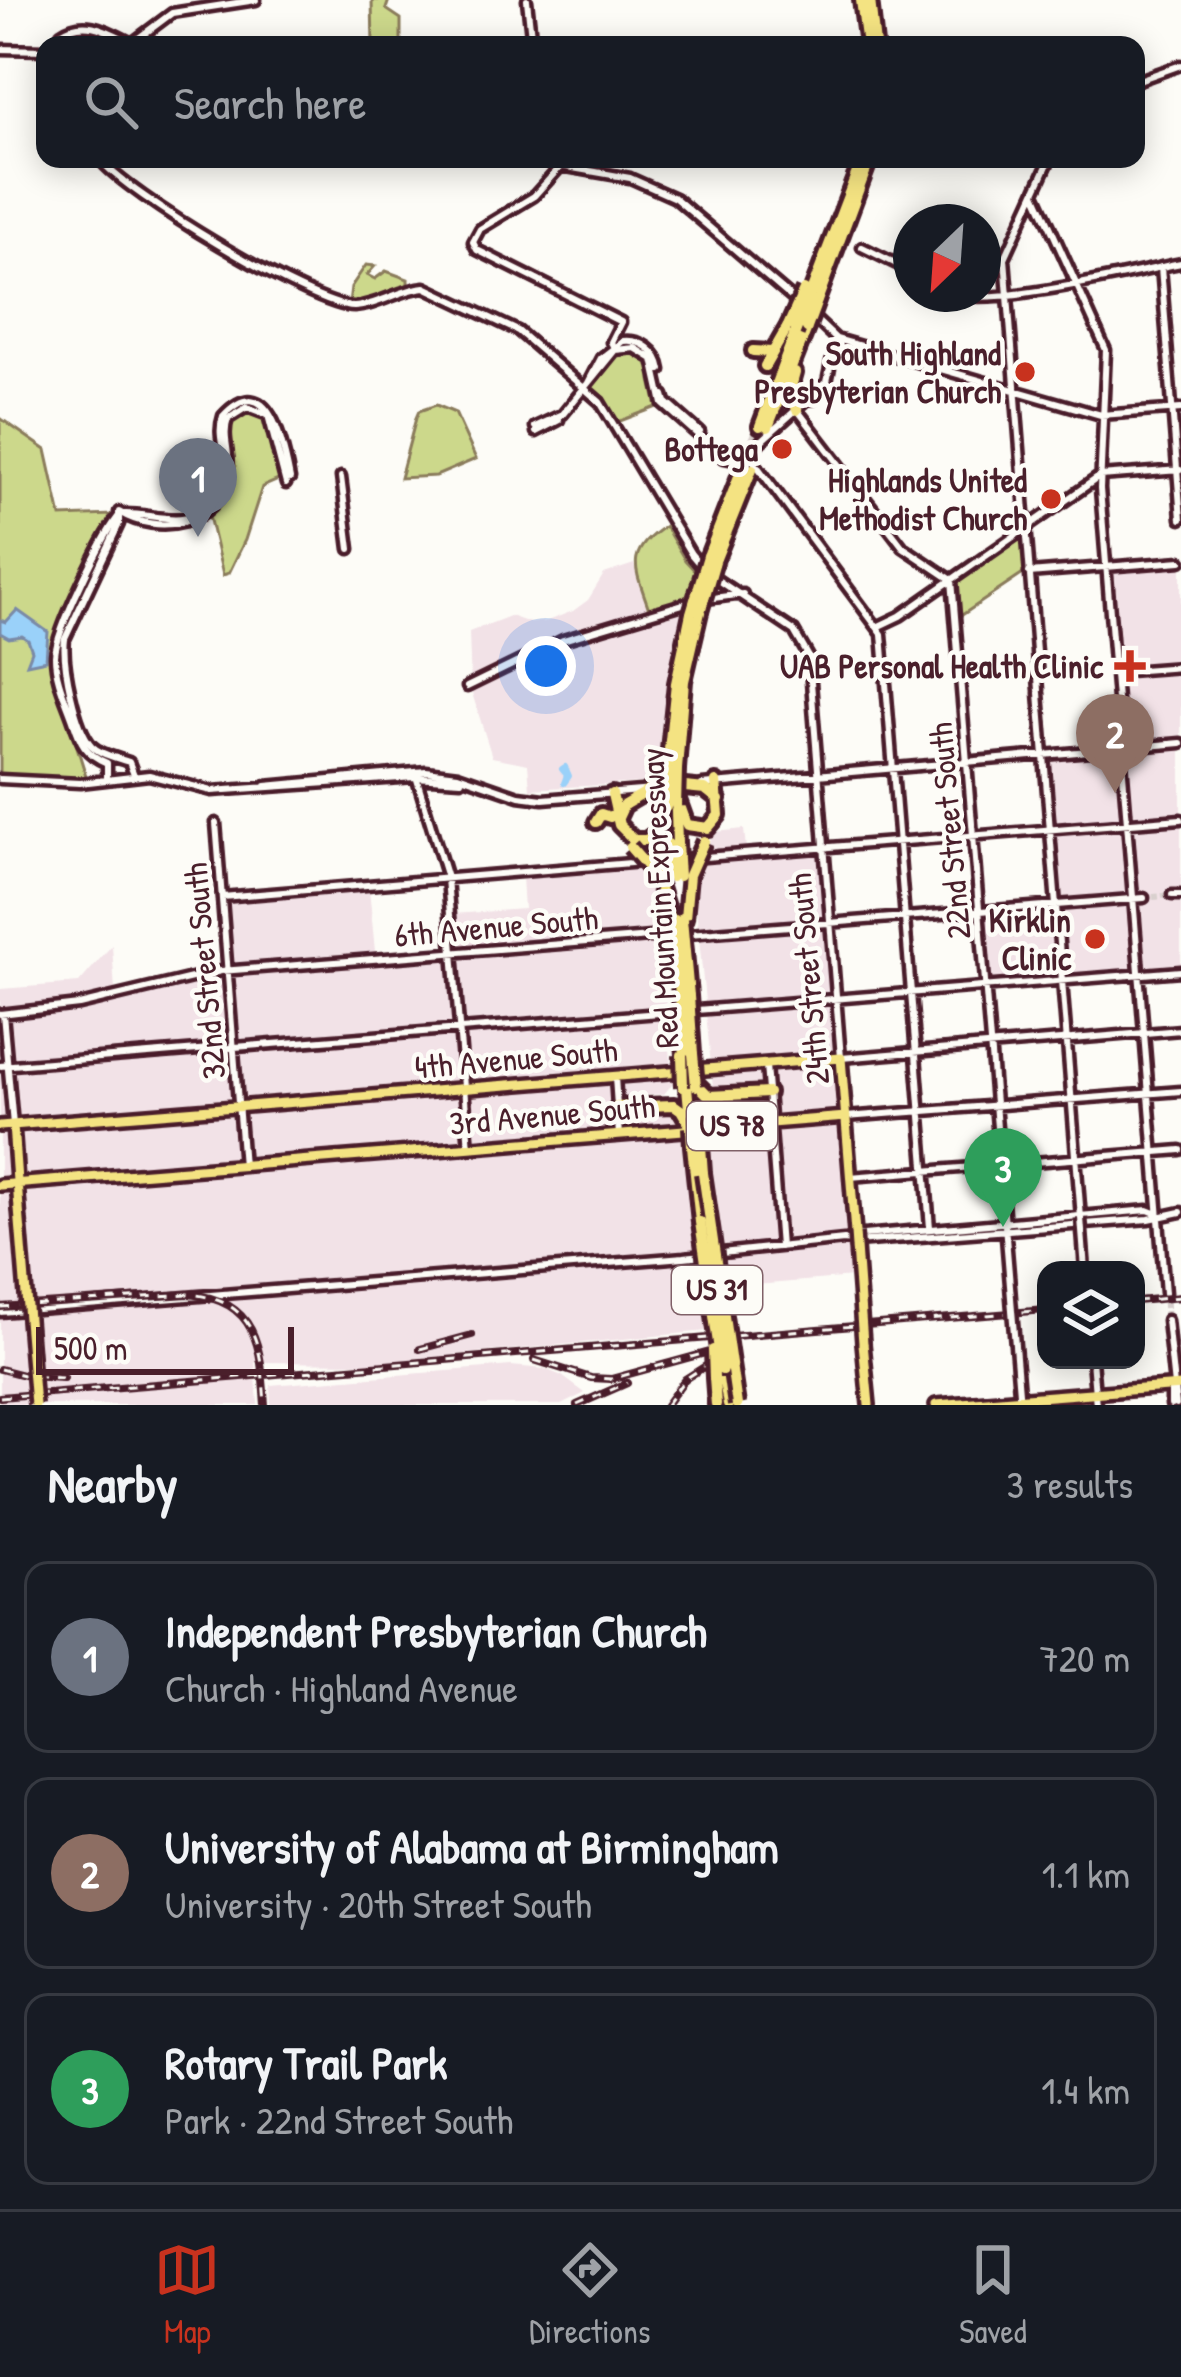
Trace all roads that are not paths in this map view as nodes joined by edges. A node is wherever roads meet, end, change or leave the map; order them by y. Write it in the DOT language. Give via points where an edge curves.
graph roads {
  1 [pos="256,0"];
  2 [pos="526,0"];
  3 [pos="865,0"];
  4 [pos="60,36"];
  5 [pos="118,36"];
  6 [pos="141,36"];
  7 [pos="531,36"];
  8 [pos="870,36"];
  9 [pos="0,49"];
  10 [pos="36,50"];
  11 [pos="1181,65"];
  12 [pos="1145,78"];
  13 [pos="108,168"];
  14 [pos="556,168"];
  15 [pos="583,168"];
  16 [pos="862,168"];
  17 [pos="862,168"];
  18 [pos="1046,168"];
  19 [pos="1035,193"];
  20 [pos="862,247"];
  21 [pos="893,262"];
  22 [pos="1181,263"];
  23 [pos="1161,267"];
  24 [pos="1076,282"];
  25 [pos="1006,294"];
  26 [pos="811,295"];
  27 [pos="1001,295"];
  28 [pos="800,333"];
  29 [pos="836,339"];
  30 [pos="851,344"];
  31 [pos="614,348"];
  32 [pos="753,351"];
  33 [pos="772,352"];
  34 [pos="833,360"];
  35 [pos="765,366"];
  36 [pos="792,385"];
  37 [pos="586,386"];
  38 [pos="1014,390"];
  39 [pos="813,397"];
  40 [pos="1177,409"];
  41 [pos="797,410"];
  42 [pos="1101,415"];
  43 [pos="764,426"];
  44 [pos="535,429"];
  45 [pos="747,465"];
  46 [pos="1179,470"];
  47 [pos="1100,476"];
  48 [pos="341,477"];
  49 [pos="288,481"];
  50 [pos="1180,489"];
  51 [pos="121,515"];
  52 [pos="1181,519"];
  53 [pos="1025,530"];
  54 [pos="350,549"];
  55 [pos="1181,561"];
  56 [pos="1106,566"];
  57 [pos="1029,573"];
  58 [pos="952,580"];
  59 [pos="743,594"];
  60 [pos="696,612"];
  61 [pos="879,626"];
  62 [pos="1181,667"];
  63 [pos="1115,672"];
  64 [pos="467,686"];
  65 [pos="1181,743"];
  66 [pos="1121,748"];
  67 [pos="1044,755"];
  68 [pos="968,760"];
  69 [pos="893,766"];
  70 [pos="669,770"];
  71 [pos="818,773"];
  72 [pos="415,774"];
  73 [pos="134,775"];
  74 [pos="0,779"];
  75 [pos="111,779"];
  76 [pos="719,782"];
  77 [pos="266,787"];
  78 [pos="648,791"];
  79 [pos="719,800"];
  80 [pos="674,801"];
  81 [pos="609,805"];
  82 [pos="1181,819"];
  83 [pos="596,822"];
  84 [pos="216,823"];
  85 [pos="1126,823"];
  86 [pos="1050,829"];
  87 [pos="975,835"];
  88 [pos="899,842"];
  89 [pos="824,848"];
  90 [pos="674,877"];
  91 [pos="447,878"];
  92 [pos="222,897"];
  93 [pos="1144,898"];
  94 [pos="1132,899"];
  95 [pos="1056,905"];
  96 [pos="980,911"];
  97 [pos="905,917"];
  98 [pos="678,919"];
  99 [pos="830,923"];
  100 [pos="681,949"];
  101 [pos="453,954"];
  102 [pos="1181,971"];
  103 [pos="228,972"];
  104 [pos="1139,974"];
  105 [pos="1062,981"];
  106 [pos="986,987"];
  107 [pos="911,993"];
  108 [pos="684,996"];
  109 [pos="836,999"];
  110 [pos="2,1014"];
  111 [pos="459,1030"];
  112 [pos="1181,1030"];
  113 [pos="1144,1034"];
  114 [pos="1067,1039"];
  115 [pos="992,1046"];
  116 [pos="235,1047"];
  117 [pos="916,1052"];
  118 [pos="687,1055"];
  119 [pos="841,1058"];
  120 [pos="766,1064"];
  121 [pos="4,1065"];
  122 [pos="615,1077"];
  123 [pos="691,1086"];
  124 [pos="464,1089"];
  125 [pos="1181,1091"];
  126 [pos="765,1094"];
  127 [pos="1149,1094"];
  128 [pos="1072,1100"];
  129 [pos="996,1106"];
  130 [pos="617,1107"];
  131 [pos="239,1111"];
  132 [pos="921,1111"];
  133 [pos="693,1117"];
  134 [pos="846,1117"];
  135 [pos="770,1124"];
  136 [pos="0,1126"];
  137 [pos="13,1126"];
  138 [pos="619,1136"];
  139 [pos="469,1148"];
  140 [pos="1181,1150"];
  141 [pos="1154,1153"];
  142 [pos="1077,1159"];
  143 [pos="1001,1165"];
  144 [pos="244,1166"];
  145 [pos="926,1171"];
  146 [pos="700,1172"];
  147 [pos="850,1177"];
  148 [pos="0,1185"];
  149 [pos="17,1185"];
  150 [pos="1181,1212"];
  151 [pos="1158,1214"];
  152 [pos="1081,1217"];
  153 [pos="1017,1225"];
  154 [pos="1006,1226"];
  155 [pos="930,1228"];
  156 [pos="844,1240"];
  157 [pos="780,1247"];
  158 [pos="1084,1261"];
  159 [pos="1165,1293"];
  160 [pos="711,1304"];
  161 [pos="0,1312"];
  162 [pos="1167,1321"];
  163 [pos="1093,1369"];
  164 [pos="714,1379"];
  165 [pos="1176,1386"];
  166 [pos="1094,1389"];
  167 [pos="868,1399"];
  168 [pos="1020,1402"];
  169 [pos="35,1405"];
  170 [pos="705,1405"];
  171 [pos="716,1405"];
  172 [pos="733,1405"];
  173 [pos="942,1405"];
  174 [pos="1096,1405"];
  175 [pos="1173,1405"];
  1 -- 6 [label="street" via="172,13"];
  2 -- 7 [label="street"];
  3 -- 8 [label="highway"];
  4 -- 5 [label="street" via="73,26"];
  9 -- 10 [label="street"];
  11 -- 12 [label="street"];
  13 -- 37 [label="street" via="258,270 354,307 411,288 438,290 518,331"];
  14 -- 31 [label="street" via="473,242 621,322"];
  15 -- 29 [label="street" via="630,178 686,205"];
  16 -- 26 [label="highway"];
  17 -- 26 [label="highway"];
  18 -- 19 [label="street"];
  19 -- 24 [label="street"];
  19 -- 25 [label="street" via="1005,258"];
  20 -- 21 [label="street"];
  22 -- 23 [label="street"];
  23 -- 24 [label="street"];
  23 -- 40 [label="street"];
  24 -- 25 [label="street"];
  24 -- 42 [label="street" via="1106,350"];
  25 -- 27 [label="street"];
  25 -- 38 [label="street"];
  26 -- 28 [label="highway, bridge"];
  28 -- 33 [label="highway"];
  28 -- 36 [label="highway"];
  28 -- 43 [label="highway"];
  29 -- 30 [label="street"];
  29 -- 34 [label="street"];
  30 -- 34 [label="street"];
  30 -- 38 [label="street"];
  31 -- 37 [label="street"];
  31 -- 45 [label="street" via="632,340 655,354 666,401 729,459"];
  32 -- 33 [label="highway"];
  33 -- 35 [label="highway"];
  34 -- 39 [label="street"];
  36 -- 39 [label="highway" via="799,397"];
  36 -- 41 [label="highway"];
  37 -- 44 [label="street" via="563,414"];
  37 -- 59 [label="street" via="691,554"];
  38 -- 42 [label="street"];
  38 -- 53 [label="street"];
  39 -- 41 [label="street"];
  40 -- 42 [label="street"];
  40 -- 46 [label="street"];
  41 -- 45 [label="street"];
  41 -- 58 [label="street" via="903,547"];
  42 -- 47 [label="street"];
  45 -- 60 [label="highway, Red Mountain Expressway, bridge"];
  45 -- 61 [label="street"];
  46 -- 47 [label="street"];
  46 -- 50 [label="street"];
  47 -- 53 [label="street"];
  47 -- 56 [label="street"];
  48 -- 54 [label="street"];
  49 -- 51 [label="street" via="272,412 244,402 224,416 224,472 204,508 179,520"];
  50 -- 52 [label="street"];
  51 -- 73 [label="street" via="63,660 87,739 129,762"];
  51 -- 75 [label="street" via="62,629 56,657 82,746 106,763"];
  53 -- 57 [label="street"];
  53 -- 58 [label="street"];
  55 -- 56 [label="street"];
  56 -- 57 [label="street"];
  56 -- 63 [label="street"];
  57 -- 67 [label="street"];
  58 -- 61 [label="street"];
  58 -- 68 [label="street, 22nd Street South"];
  59 -- 64 [label="street" via="568,638"];
  59 -- 71 [label="street, 24th Street South" via="804,641"];
  60 -- 70 [label="highway, Red Mountain Expressway"];
  60 -- 70 [label="highway, Red Mountain Expressway" via="676,683"];
  61 -- 69 [label="street"];
  62 -- 63 [label="street"];
  63 -- 66 [label="street"];
  65 -- 66 [label="street"];
  66 -- 67 [label="street"];
  66 -- 85 [label="street"];
  67 -- 68 [label="street"];
  67 -- 86 [label="street"];
  68 -- 69 [label="street"];
  68 -- 87 [label="street, 22nd Street South"];
  69 -- 71 [label="street"];
  69 -- 88 [label="street"];
  70 -- 80 [label="highway, bridge"];
  70 -- 80 [label="highway, Red Mountain Expressway, bridge"];
  71 -- 76 [label="street"];
  71 -- 89 [label="street, 24th Street South"];
  72 -- 77 [label="street"];
  72 -- 77 [label="street"];
  72 -- 81 [label="street"];
  72 -- 91 [label="street"];
  73 -- 75 [label="street"];
  73 -- 77 [label="street" via="212,791"];
  74 -- 75 [label="street"];
  76 -- 79 [label="highway"];
  76 -- 80 [label="street"];
  76 -- 90 [label="highway, bridge" via="722,821"];
  78 -- 80 [label="street"];
  78 -- 81 [label="street"];
  78 -- 81 [label="highway" via="624,806"];
  79 -- 80 [label="highway" via="704,789"];
  79 -- 80 [label="highway" via="715,822 699,830 684,822"];
  80 -- 81 [label="highway" via="646,840 628,837"];
  80 -- 90 [label="highway, Red Mountain Expressway, bridge"];
  81 -- 83 [label="highway"];
  81 -- 90 [label="highway, bridge" via="614,830"];
  82 -- 85 [label="street"];
  84 -- 92 [label="street, 32nd Street South"];
  85 -- 86 [label="street"];
  85 -- 94 [label="street"];
  86 -- 87 [label="street"];
  86 -- 95 [label="street"];
  87 -- 88 [label="street"];
  87 -- 96 [label="street, 22nd Street South"];
  88 -- 89 [label="street"];
  88 -- 97 [label="street"];
  89 -- 91 [label="street"];
  89 -- 99 [label="street, 24th Street South"];
  90 -- 98 [label="highway"];
  90 -- 98 [label="highway, Red Mountain Expressway"];
  91 -- 92 [label="street"];
  91 -- 101 [label="street"];
  92 -- 103 [label="street, 32nd Street South"];
  93 -- 94 [label="street, 6th Avenue South"];
  94 -- 95 [label="street, 6th Avenue South"];
  94 -- 104 [label="street"];
  95 -- 96 [label="street, 6th Avenue South"];
  95 -- 105 [label="street"];
  96 -- 97 [label="street, 6th Avenue South"];
  96 -- 106 [label="street, 22nd Street South"];
  97 -- 99 [label="street, 6th Avenue South"];
  97 -- 107 [label="street"];
  98 -- 100 [label="highway, bridge"];
  99 -- 101 [label="street, 6th Avenue South"];
  99 -- 109 [label="street, 24th Street South"];
  100 -- 108 [label="highway, Red Mountain Expressway"];
  100 -- 108 [label="highway, Red Mountain Expressway"];
  101 -- 103 [label="street, 6th Avenue South"];
  101 -- 111 [label="street"];
  102 -- 104 [label="street"];
  103 -- 110 [label="street, 6th Avenue South"];
  103 -- 116 [label="street, 32nd Street South"];
  104 -- 105 [label="street"];
  104 -- 113 [label="street"];
  105 -- 106 [label="street"];
  105 -- 114 [label="street"];
  106 -- 107 [label="street"];
  106 -- 115 [label="street, 22nd Street South"];
  107 -- 109 [label="street"];
  107 -- 117 [label="street"];
  108 -- 118 [label="highway, Red Mountain Expressway, bridge"];
  109 -- 111 [label="street"];
  109 -- 119 [label="street, 24th Street South"];
  110 -- 121 [label="street"];
  111 -- 116 [label="street"];
  111 -- 124 [label="street"];
  112 -- 113 [label="street, 4th Avenue South"];
  113 -- 114 [label="street, 4th Avenue South"];
  113 -- 127 [label="street"];
  114 -- 115 [label="street, 4th Avenue South"];
  114 -- 128 [label="street"];
  115 -- 117 [label="street, 4th Avenue South"];
  115 -- 129 [label="street, 22nd Street South"];
  116 -- 121 [label="street"];
  116 -- 131 [label="street, 32nd Street South"];
  117 -- 119 [label="street, 4th Avenue South"];
  117 -- 132 [label="street"];
  118 -- 123 [label="highway, bridge"];
  118 -- 123 [label="highway, Red Mountain Expressway, bridge"];
  119 -- 120 [label="main road, 4th Avenue South / US 78"];
  119 -- 134 [label="main road, 24th Street South"];
  120 -- 122 [label="main road, 4th Avenue South / US 78"];
  120 -- 126 [label="street"];
  121 -- 137 [label="street"];
  122 -- 124 [label="main road, 4th Avenue South / US 78"];
  122 -- 130 [label="street"];
  123 -- 126 [label="highway" via="709,1096"];
  123 -- 130 [label="highway" via="670,1099"];
  123 -- 133 [label="highway, Red Mountain Expressway"];
  124 -- 131 [label="main road, 4th Avenue South / US 78"];
  124 -- 139 [label="street"];
  125 -- 127 [label="street, 3rd Avenue South"];
  126 -- 133 [label="highway" via="713,1101"];
  126 -- 135 [label="street"];
  127 -- 128 [label="street, 3rd Avenue South"];
  127 -- 141 [label="street"];
  128 -- 129 [label="street, 3rd Avenue South"];
  128 -- 142 [label="street"];
  129 -- 132 [label="street, 3rd Avenue South"];
  129 -- 143 [label="street, 22nd Street South"];
  130 -- 133 [label="highway" via="668,1104"];
  130 -- 138 [label="street"];
  131 -- 137 [label="main road, 4th Avenue South / US 78"];
  131 -- 144 [label="street, 32nd Street South"];
  132 -- 134 [label="street, 3rd Avenue South"];
  132 -- 145 [label="street"];
  133 -- 146 [label="highway, Red Mountain Expressway, bridge"];
  134 -- 135 [label="main road, 3rd Avenue South / US 78"];
  134 -- 147 [label="main road, 24th Street South"];
  135 -- 138 [label="main road, 3rd Avenue South / US 78"];
  135 -- 157 [label="street"];
  136 -- 137 [label="main road, 4th Avenue South / US 78"];
  137 -- 149 [label="main road"];
  138 -- 139 [label="main road, 3rd Avenue South / US 78"];
  139 -- 144 [label="main road, 3rd Avenue South / US 78"];
  140 -- 141 [label="street"];
  141 -- 142 [label="street"];
  141 -- 151 [label="street"];
  142 -- 143 [label="street"];
  142 -- 152 [label="street"];
  143 -- 145 [label="street"];
  143 -- 154 [label="street, 22nd Street South"];
  144 -- 149 [label="main road, 3rd Avenue South / US 78"];
  145 -- 147 [label="street"];
  145 -- 155 [label="street"];
  146 -- 160 [label="highway, US 31, bridge"];
  146 -- 172 [label="highway, US 31, bridge"];
  147 -- 167 [label="main road, 24th Street South, bridge"];
  148 -- 149 [label="main road, 3rd Avenue South / US 78"];
  149 -- 169 [label="main road, bridge"];
  150 -- 151 [label="street"];
  151 -- 152 [label="street"];
  151 -- 153 [label="street"];
  151 -- 159 [label="street"];
  152 -- 153 [label="street"];
  152 -- 158 [label="street, bridge"];
  153 -- 154 [label="street"];
  154 -- 155 [label="street"];
  154 -- 156 [label="street"];
  154 -- 168 [label="street, 22nd Street South, bridge"];
  155 -- 156 [label="street"];
  156 -- 157 [label="street"];
  157 -- 161 [label="street"];
  160 -- 164 [label="highway, bridge"];
  160 -- 172 [label="highway, US 31, bridge"];
  162 -- 165 [label="street"];
  163 -- 166 [label="street"];
  164 -- 170 [label="highway"];
  164 -- 171 [label="highway"];
  165 -- 166 [label="main road"];
  165 -- 175 [label="street"];
  166 -- 168 [label="main road"];
  166 -- 174 [label="street"];
  168 -- 173 [label="main road"];
}
